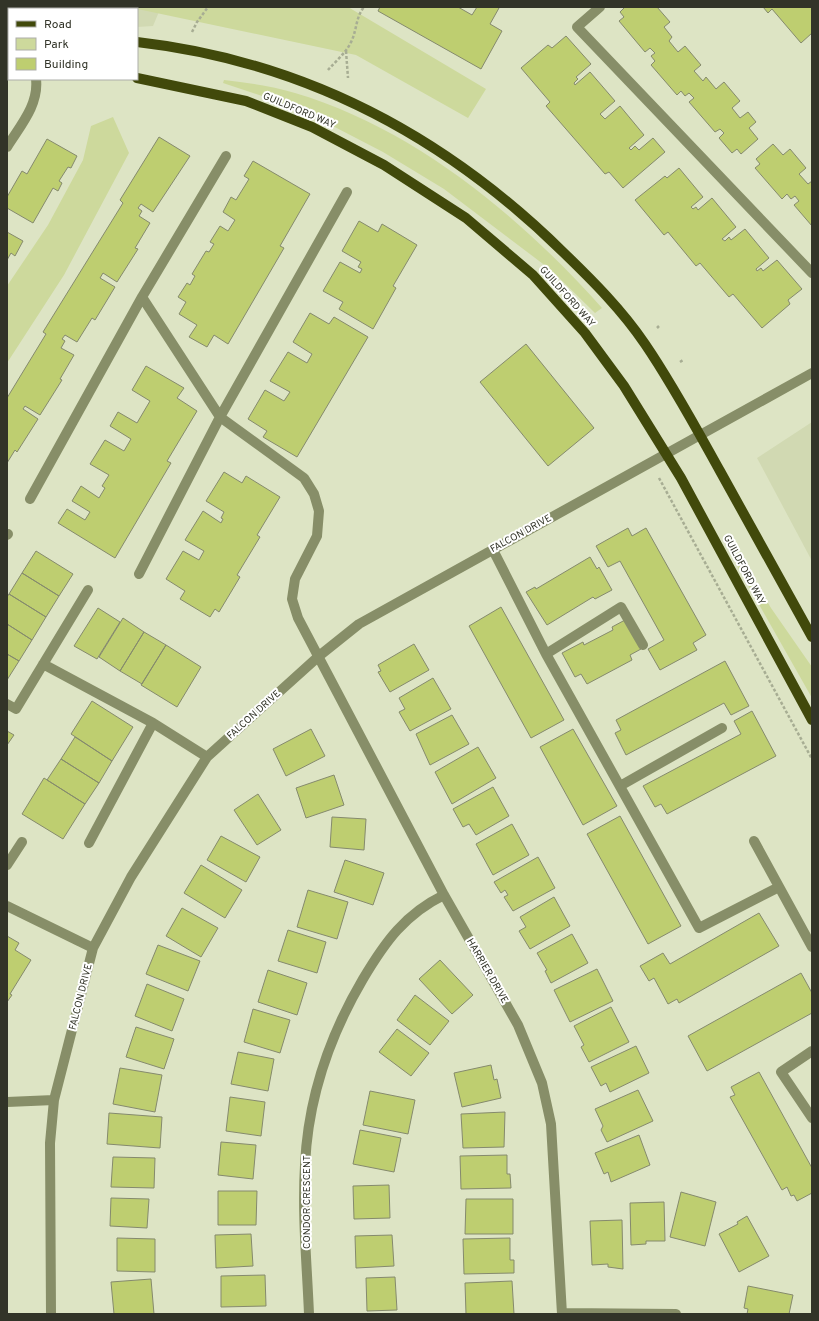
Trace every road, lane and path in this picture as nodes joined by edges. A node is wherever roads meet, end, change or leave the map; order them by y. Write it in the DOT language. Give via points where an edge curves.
graph roads {
  1 [pos="208,7"];
  2 [pos="364,7"];
  3 [pos="600,7"];
  4 [pos="192,32"];
  5 [pos="138,42"];
  6 [pos="346,50"];
  7 [pos="328,70"];
  8 [pos="138,78"];
  9 [pos="348,78"];
  10 [pos="36,80"];
  11 [pos="7,147"];
  12 [pos="226,156"];
  13 [pos="347,192"];
  14 [pos="812,273"];
  15 [pos="142,298"];
  16 [pos="812,373"];
  17 [pos="220,417"];
  18 [pos="700,435"];
  19 [pos="666,453"];
  20 [pos="667,492"];
  21 [pos="30,499"];
  22 [pos="493,550"];
  23 [pos="139,574"];
  24 [pos="88,590"];
  25 [pos="812,637"];
  26 [pos="643,645"];
  27 [pos="546,654"];
  28 [pos="319,656"];
  29 [pos="43,664"];
  30 [pos="7,704"];
  31 [pos="812,720"];
  32 [pos="153,723"];
  33 [pos="722,728"];
  34 [pos="206,757"];
  35 [pos="812,759"];
  36 [pos="620,786"];
  37 [pos="754,841"];
  38 [pos="22,842"];
  39 [pos="89,843"];
  40 [pos="7,865"];
  41 [pos="779,887"];
  42 [pos="444,895"];
  43 [pos="7,906"];
  44 [pos="812,947"];
  45 [pos="93,948"];
  46 [pos="812,1052"];
  47 [pos="54,1100"];
  48 [pos="7,1102"];
  49 [pos="812,1118"];
  50 [pos="562,1313"];
  51 [pos="51,1314"];
  52 [pos="308,1314"];
  53 [pos="676,1314"];
  1 -- 4 [label="path"];
  2 -- 6 [label="path" via="358,14 352,40"];
  3 -- 14 [label="street" via="577,27"];
  5 -- 18 [label="main road" via="169,46 258,66 326,90 402,127 470,171 534,223 602,291 644,342 688,411"];
  6 -- 7 [label="path"];
  6 -- 9 [label="path"];
  8 -- 19 [label="main road, GUILDFORD WAY" via="246,101 312,127 384,165 466,218 533,275 585,333 624,386"];
  10 -- 11 [label="street" via="37,91 32,107"];
  12 -- 15 [label="street"];
  13 -- 17 [label="street"];
  15 -- 17 [label="street"];
  15 -- 21 [label="street"];
  16 -- 18 [label="street, FALCON DRIVE"];
  17 -- 23 [label="street"];
  17 -- 28 [label="street, HARRIER DRIVE" via="304,478 314,494 319,511 317,536 295,579 292,599 298,618"];
  18 -- 19 [label="street, FALCON DRIVE"];
  18 -- 25 [label="main road"];
  19 -- 22 [label="street, FALCON DRIVE"];
  19 -- 31 [label="main road, GUILDFORD WAY"];
  20 -- 35 [label="path"];
  22 -- 27 [label="street"];
  22 -- 28 [label="street, FALCON DRIVE" via="359,624"];
  24 -- 29 [label="street"];
  26 -- 27 [label="street" via="621,607"];
  27 -- 36 [label="street"];
  28 -- 34 [label="street, FALCON DRIVE"];
  28 -- 42 [label="street, HARRIER DRIVE"];
  29 -- 30 [label="street" via="16,709"];
  29 -- 32 [label="street"];
  32 -- 34 [label="street"];
  32 -- 39 [label="street"];
  33 -- 36 [label="street"];
  34 -- 45 [label="street, FALCON DRIVE" via="130,877"];
  36 -- 41 [label="street" via="699,928"];
  37 -- 41 [label="street"];
  38 -- 40 [label="street"];
  41 -- 44 [label="street"];
  42 -- 50 [label="street, HARRIER DRIVE" via="518,1025 542,1083 552,1124"];
  42 -- 52 [label="street, CONDOR CRESCENT" via="422,906 405,920 377,957 353,995 326,1058 314,1104 305,1165"];
  43 -- 45 [label="street"];
  45 -- 47 [label="street, FALCON DRIVE"];
  46 -- 49 [label="street" via="781,1072"];
  47 -- 48 [label="street"];
  47 -- 51 [label="street, FALCON DRIVE" via="50,1143"];
  50 -- 53 [label="street"];
}
